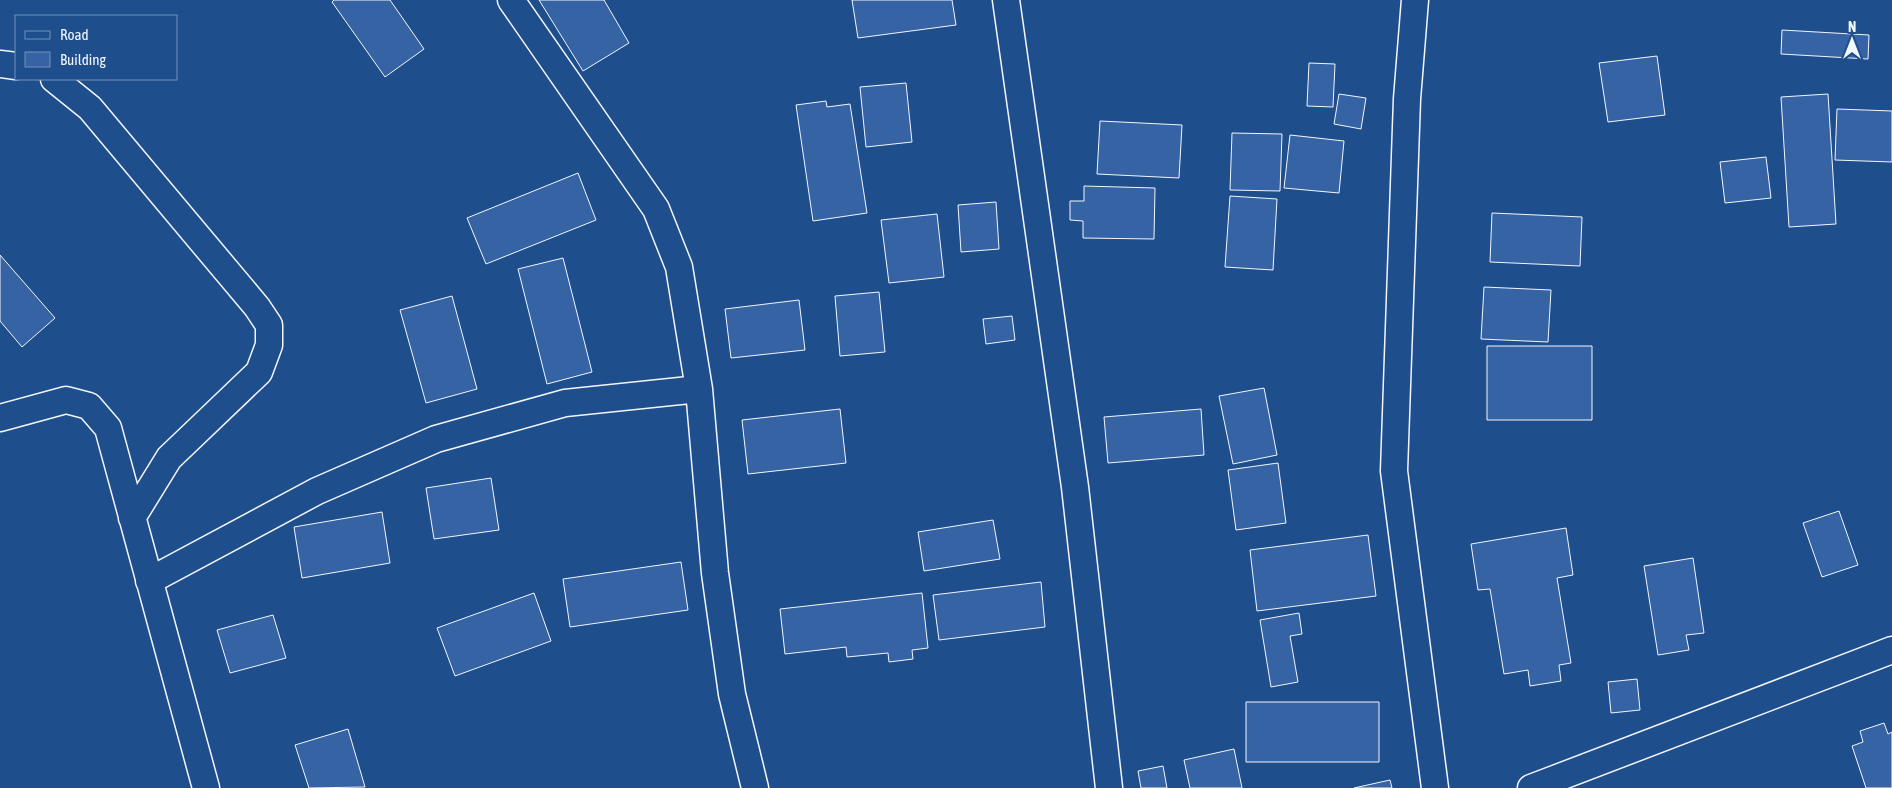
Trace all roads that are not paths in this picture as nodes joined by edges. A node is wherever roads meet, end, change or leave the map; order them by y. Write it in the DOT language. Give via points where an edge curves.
graph roads {
  1 [pos="511,0"];
  2 [pos="1006,0"];
  3 [pos="1415,0"];
  4 [pos="0,64"];
  5 [pos="15,66"];
  6 [pos="55,80"];
  7 [pos="699,389"];
  8 [pos="0,418"];
  9 [pos="132,518"];
  10 [pos="149,581"];
  11 [pos="1892,650"];
  12 [pos="206,788"];
  13 [pos="755,788"];
  14 [pos="1109,788"];
  15 [pos="1435,788"];
  16 [pos="1531,788"];
  1 -- 7 [label="street" via="656,209 679,267"];
  2 -- 14 [label="street" via="1075,487"];
  3 -- 15 [label="street" via="1407,99 1394,470"];
  4 -- 5 [label="street"];
  6 -- 9 [label="street" via="90,108 269,325 269,345 259,372 168,458"];
  7 -- 10 [label="street" via="565,403 436,439 317,491"];
  7 -- 13 [label="street" via="715,573 732,694"];
  8 -- 9 [label="street" via="66,400 90,406 108,428"];
  9 -- 10 [label="street"];
  10 -- 12 [label="street"];
  11 -- 16 [label="street"];
}
